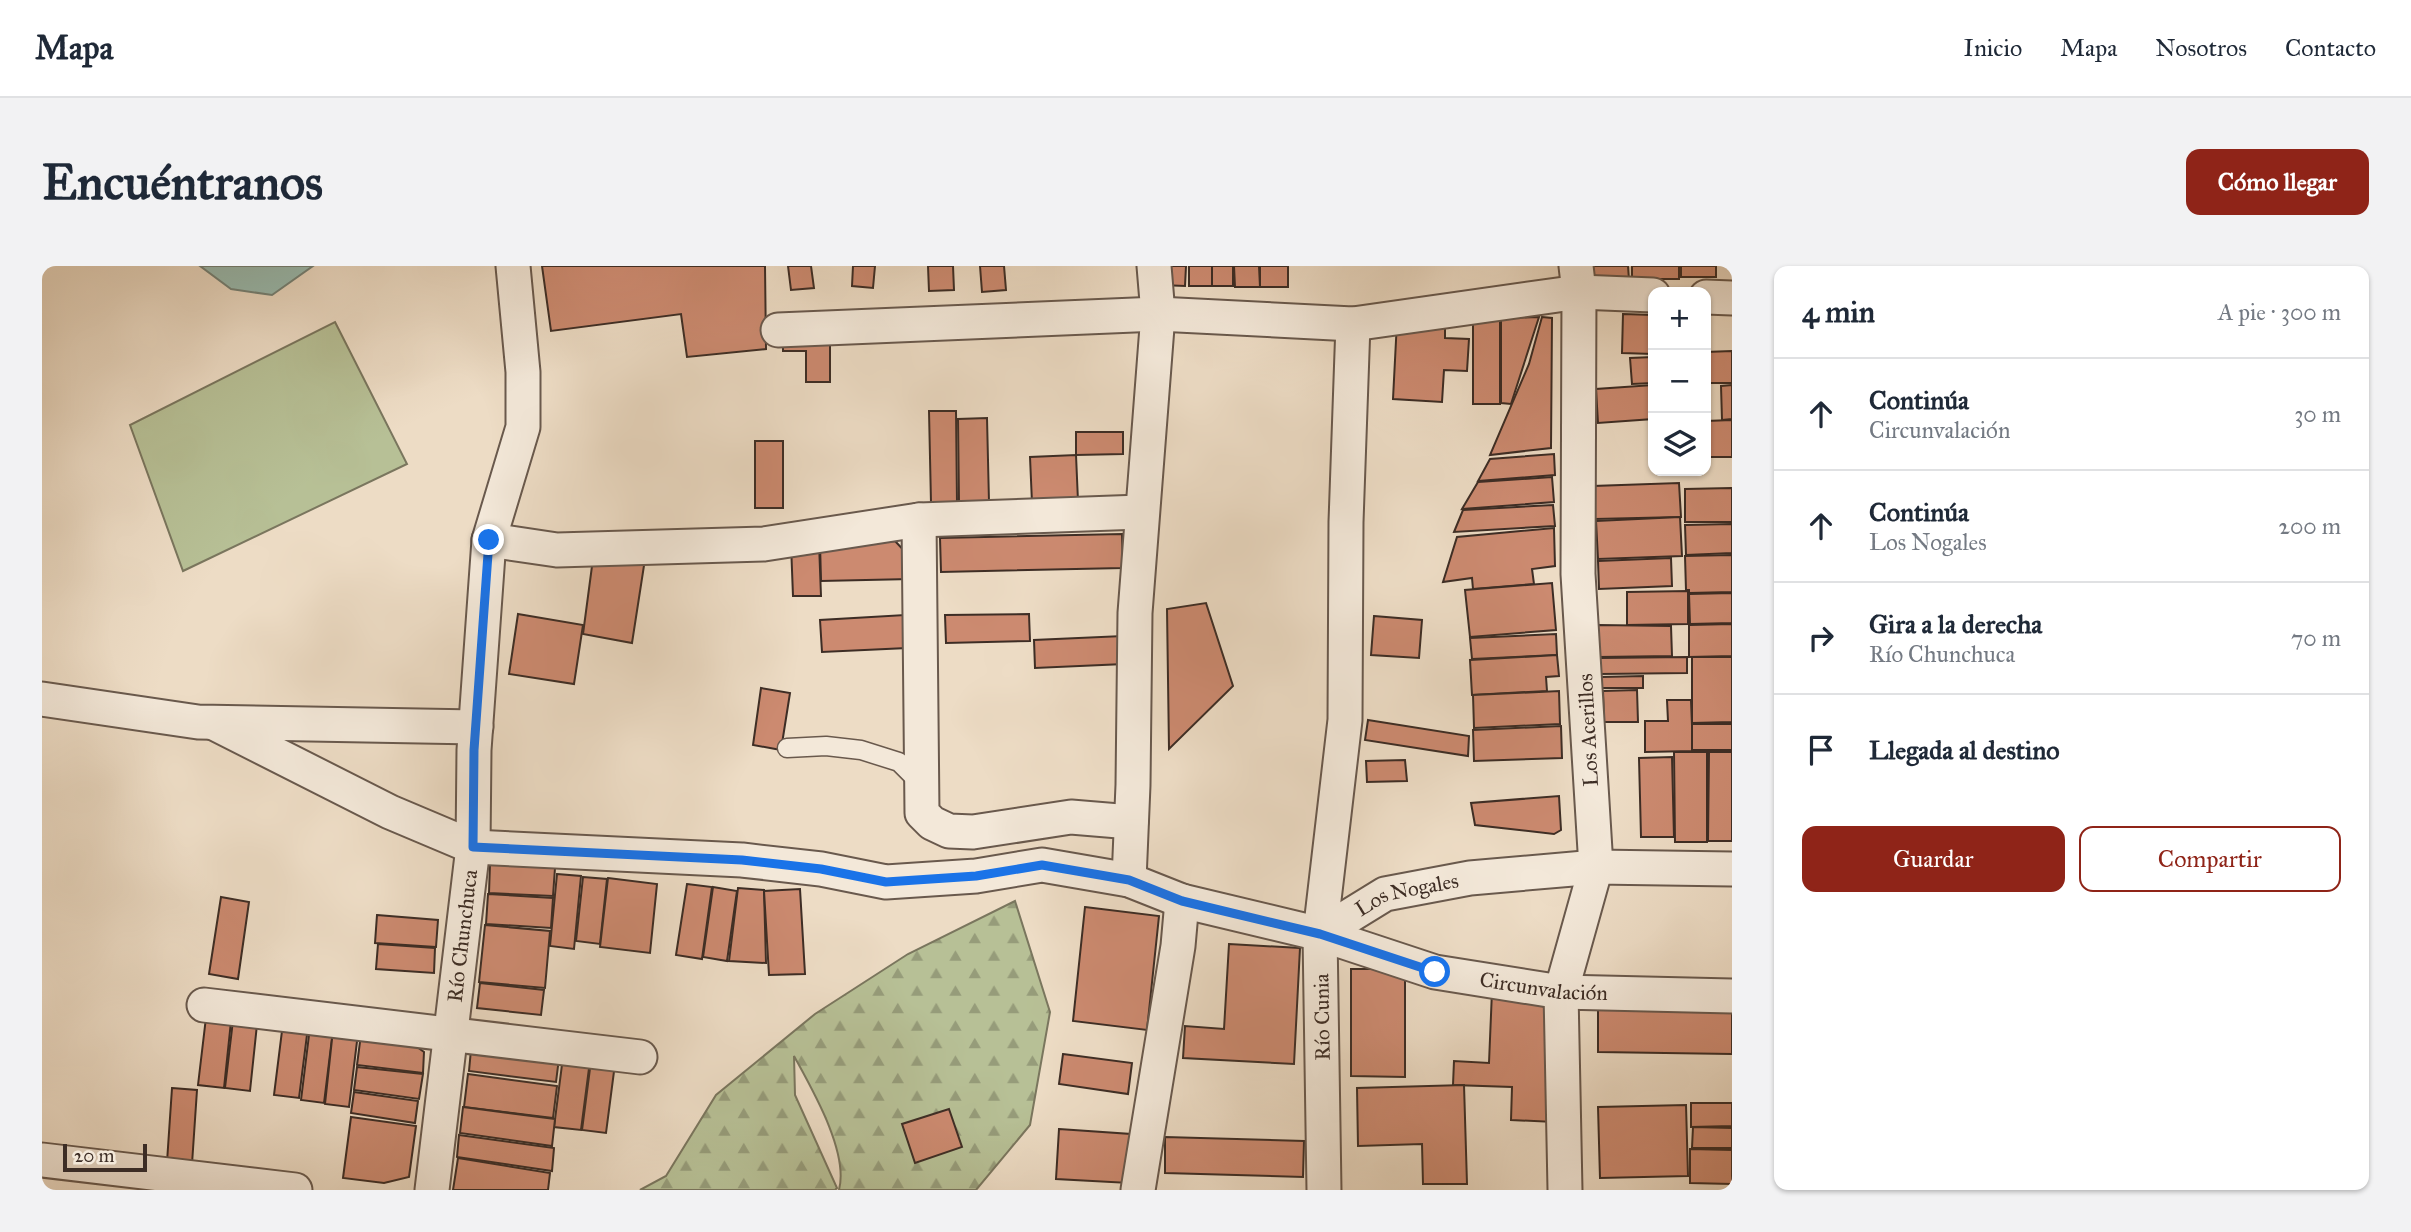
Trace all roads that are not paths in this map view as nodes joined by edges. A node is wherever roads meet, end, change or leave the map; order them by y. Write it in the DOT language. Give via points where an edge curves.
graph roads {
  1 [pos="513,266"];
  2 [pos="1154,266"];
  3 [pos="1577,279"];
  4 [pos="1648,294"];
  5 [pos="1711,297"];
  6 [pos="1732,298"];
  7 [pos="1158,314"];
  8 [pos="1353,324"];
  9 [pos="778,330"];
  10 [pos="1141,512"];
  11 [pos="919,520"];
  12 [pos="489,540"];
  13 [pos="42,699"];
  14 [pos="214,723"];
  15 [pos="475,727"];
  16 [pos="787,748"];
  17 [pos="922,785"];
  18 [pos="1131,822"];
  19 [pos="473,847"];
  20 [pos="1596,867"];
  21 [pos="1732,869"];
  22 [pos="1129,880"];
  23 [pos="1182,901"];
  24 [pos="1320,934"];
  25 [pos="1561,992"];
  26 [pos="1732,996"];
  27 [pos="204,1005"];
  28 [pos="452,1035"];
  29 [pos="640,1057"];
  30 [pos="42,1160"];
  31 [pos="295,1190"];
  32 [pos="432,1190"];
  33 [pos="1138,1190"];
  34 [pos="1324,1190"];
  35 [pos="1565,1190"];
  1 -- 12 [label="street, Río Chunchuca" via="523,427"];
  2 -- 7 [label="street"];
  3 -- 4 [label="street"];
  3 -- 8 [label="street"];
  3 -- 20 [label="street, Los Acerillos" via="1578,575"];
  5 -- 6 [label="street"];
  7 -- 8 [label="street"];
  7 -- 9 [label="street"];
  7 -- 10 [label="street"];
  8 -- 24 [label="street, Río Cunia" via="1345,720"];
  10 -- 11 [label="street"];
  10 -- 18 [label="street"];
  11 -- 12 [label="street" via="764,544 557,550"];
  11 -- 17 [label="street"];
  12 -- 15 [label="street, Río Chunchuca"];
  13 -- 14 [label="street"];
  14 -- 15 [label="street"];
  14 -- 19 [label="street" via="390,812"];
  15 -- 19 [label="street, Río Chunchuca"];
  16 -- 17 [label="lane" via="861,750 899,762"];
  17 -- 18 [label="street" via="922,813 949,831 973,832 1072,817"];
  18 -- 22 [label="street"];
  19 -- 22 [label="street" via="742,860 886,882 976,876 1042,865"];
  19 -- 28 [label="street, Río Chunchuca"];
  20 -- 21 [label="street, Los Nogales"];
  20 -- 24 [label="street, Los Nogales" via="1470,878 1385,894"];
  20 -- 25 [label="street, Los Acerillos"];
  22 -- 23 [label="street"];
  23 -- 24 [label="street"];
  23 -- 33 [label="street"];
  24 -- 25 [label="street, Circunvalación" via="1435,972"];
  24 -- 34 [label="street, Río Cunia"];
  25 -- 26 [label="street, Circunvalación"];
  25 -- 35 [label="street, Los Acerillos"];
  27 -- 28 [label="street"];
  28 -- 29 [label="street"];
  28 -- 32 [label="street, Río Chunchuca"];
  30 -- 31 [label="street"];
}
